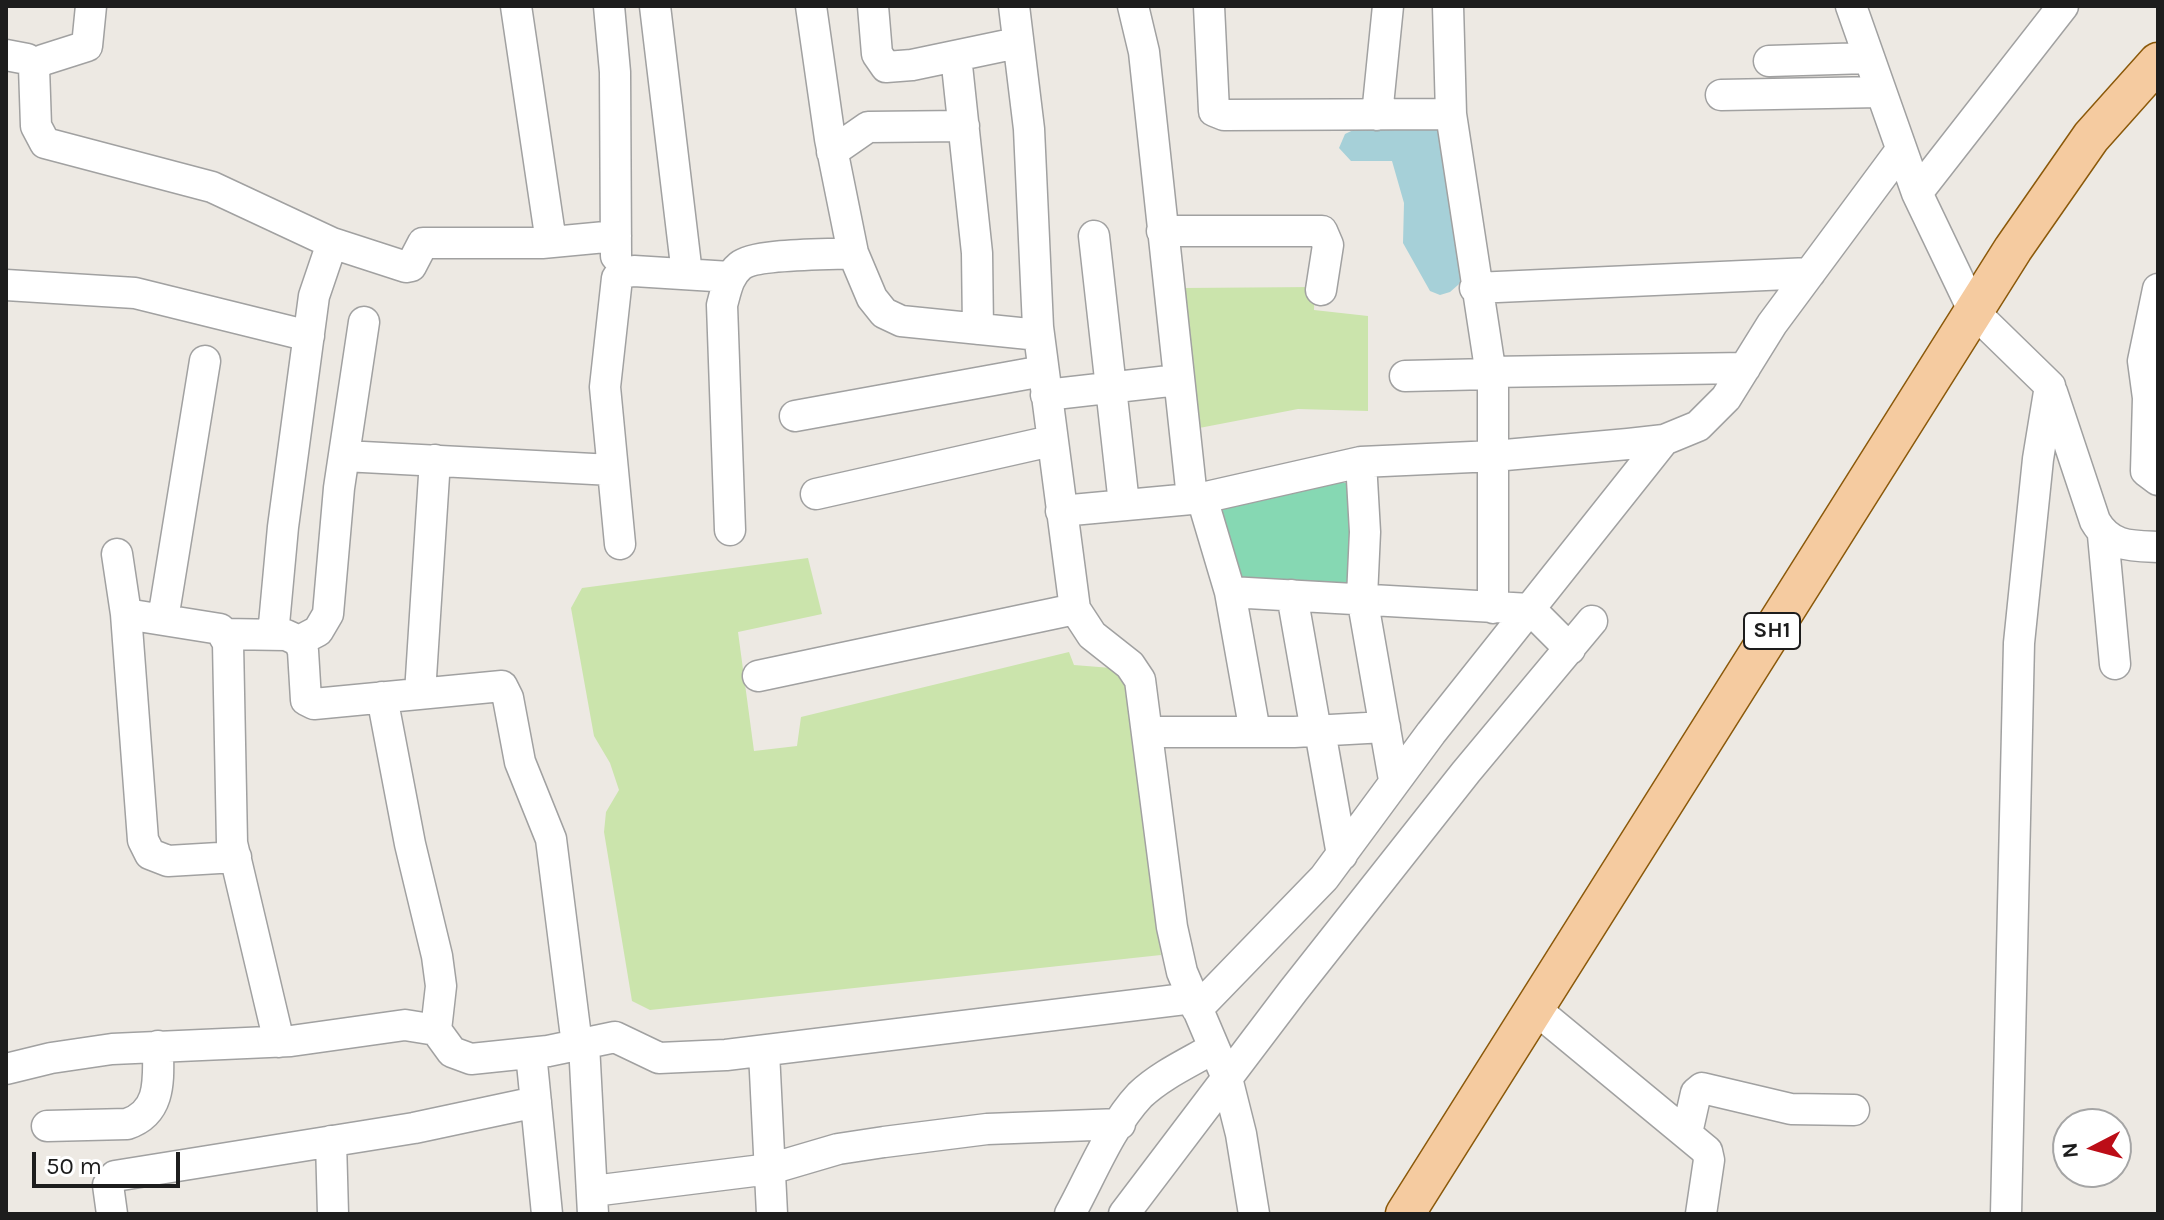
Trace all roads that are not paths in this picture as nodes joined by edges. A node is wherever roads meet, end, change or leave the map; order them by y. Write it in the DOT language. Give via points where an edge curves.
graph roads {
  1 [pos="91,6"];
  2 [pos="516,6"];
  3 [pos="609,6"];
  4 [pos="655,6"];
  5 [pos="811,6"];
  6 [pos="873,6"];
  7 [pos="1014,6"];
  8 [pos="1133,6"];
  9 [pos="1209,6"];
  10 [pos="1388,6"];
  11 [pos="1448,6"];
  12 [pos="1851,6"];
  13 [pos="2063,6"];
  14 [pos="1017,43"];
  15 [pos="956,56"];
  16 [pos="1868,58"];
  17 [pos="20,61"];
  18 [pos="1769,61"];
  19 [pos="2158,62"];
  20 [pos="1880,92"];
  21 [pos="1721,95"];
  22 [pos="1451,114"];
  23 [pos="1377,115"];
  24 [pos="964,126"];
  25 [pos="1901,150"];
  26 [pos="832,152"];
  27 [pos="1917,193"];
  28 [pos="1162,231"];
  29 [pos="616,236"];
  30 [pos="1094,236"];
  31 [pos="551,242"];
  32 [pos="332,243"];
  33 [pos="853,253"];
  34 [pos="1810,273"];
  35 [pos="687,274"];
  36 [pos="730,277"];
  37 [pos="617,278"];
  38 [pos="6,285"];
  39 [pos="1475,288"];
  40 [pos="2158,289"];
  41 [pos="1321,290"];
  42 [pos="1974,312"];
  43 [pos="364,322"];
  44 [pos="978,329"];
  45 [pos="1039,335"];
  46 [pos="309,336"];
  47 [pos="205,361"];
  48 [pos="1745,368"];
  49 [pos="1491,373"];
  50 [pos="1405,376"];
  51 [pos="1178,380"];
  52 [pos="1044,383"];
  53 [pos="2050,386"];
  54 [pos="1110,388"];
  55 [pos="795,416"];
  56 [pos="1664,440"];
  57 [pos="1051,441"];
  58 [pos="344,456"];
  59 [pos="1494,456"];
  60 [pos="435,460"];
  61 [pos="1361,462"];
  62 [pos="612,470"];
  63 [pos="2158,480"];
  64 [pos="816,494"];
  65 [pos="1197,498"];
  66 [pos="1124,504"];
  67 [pos="1061,511"];
  68 [pos="730,530"];
  69 [pos="2103,535"];
  70 [pos="620,544"];
  71 [pos="2158,547"];
  72 [pos="117,554"];
  73 [pos="1230,592"];
  74 [pos="1292,595"];
  75 [pos="1362,597"];
  76 [pos="1493,608"];
  77 [pos="1075,609"];
  78 [pos="1530,609"];
  79 [pos="126,614"];
  80 [pos="163,619"];
  81 [pos="1592,621"];
  82 [pos="223,634"];
  83 [pos="286,638"];
  84 [pos="1570,649"];
  85 [pos="2115,664"];
  86 [pos="758,676"];
  87 [pos="420,693"];
  88 [pos="382,697"];
  89 [pos="1385,727"];
  90 [pos="1318,731"];
  91 [pos="1148,732"];
  92 [pos="1255,732"];
  93 [pos="1394,780"];
  94 [pos="1342,855"];
  95 [pos="236,857"];
  96 [pos="1195,1003"];
  97 [pos="1534,1008"];
  98 [pos="436,1030"];
  99 [pos="279,1042"];
  100 [pos="580,1045"];
  101 [pos="158,1046"];
  102 [pos="1214,1048"];
  103 [pos="764,1052"];
  104 [pos="531,1053"];
  105 [pos="6,1069"];
  106 [pos="1227,1078"];
  107 [pos="536,1102"];
  108 [pos="1854,1110"];
  109 [pos="1120,1124"];
  110 [pos="47,1126"];
  111 [pos="1687,1133"];
  112 [pos="331,1141"];
  113 [pos="770,1169"];
  114 [pos="593,1203"];
  115 [pos="112,1214"];
  116 [pos="333,1214"];
  117 [pos="547,1214"];
  118 [pos="772,1214"];
  119 [pos="1070,1214"];
  120 [pos="1124,1214"];
  121 [pos="1254,1214"];
  122 [pos="1405,1214"];
  123 [pos="1701,1214"];
  124 [pos="2006,1214"];
  1 -- 17 [label="street" via="87,46 43,60"];
  2 -- 31 [label="street"];
  3 -- 29 [label="street"];
  4 -- 35 [label="street"];
  5 -- 26 [label="street"];
  6 -- 15 [label="street" via="877,54 886,67"];
  7 -- 14 [label="street"];
  8 -- 28 [label="street" via="1144,52"];
  9 -- 23 [label="street" via="1214,111"];
  10 -- 23 [label="street"];
  11 -- 22 [label="street"];
  12 -- 16 [label="street"];
  13 -- 27 [label="street"];
  14 -- 15 [label="street"];
  14 -- 45 [label="street" via="1029,129"];
  15 -- 24 [label="street"];
  16 -- 18 [label="street"];
  16 -- 20 [label="street"];
  17 -- 32 [label="street" via="45,143 212,187"];
  19 -- 42 [label="main road, SH1" via="2091,137"];
  20 -- 21 [label="street"];
  20 -- 25 [label="street"];
  22 -- 23 [label="street"];
  22 -- 39 [label="street"];
  24 -- 26 [label="street" via="868,127"];
  24 -- 44 [label="street" via="977,253"];
  25 -- 27 [label="street"];
  25 -- 34 [label="street"];
  26 -- 33 [label="street"];
  27 -- 42 [label="street"];
  28 -- 41 [label="street" via="1322,231 1328,245"];
  28 -- 51 [label="street"];
  29 -- 31 [label="street"];
  29 -- 37 [label="street"];
  30 -- 54 [label="street"];
  31 -- 32 [label="street" via="423,243 408,268"];
  32 -- 46 [label="street" via="314,296"];
  33 -- 36 [label="street" via="743,263"];
  33 -- 44 [label="street" via="862,280 884,313 901,321"];
  34 -- 39 [label="street"];
  34 -- 48 [label="street"];
  35 -- 36 [label="street"];
  35 -- 37 [label="street" via="627,271"];
  36 -- 68 [label="street" via="722,305"];
  37 -- 62 [label="street" via="605,387"];
  38 -- 46 [label="street" via="135,293"];
  39 -- 49 [label="street"];
  40 -- 63 [label="street" via="2143,361 2146,471"];
  42 -- 53 [label="street"];
  42 -- 97 [label="main road, SH1"];
  43 -- 58 [label="street"];
  44 -- 45 [label="street"];
  45 -- 52 [label="street"];
  46 -- 83 [label="street"];
  47 -- 80 [label="street"];
  48 -- 49 [label="street"];
  48 -- 56 [label="street" via="1710,417"];
  49 -- 50 [label="street"];
  49 -- 59 [label="street"];
  51 -- 54 [label="street"];
  51 -- 65 [label="street"];
  52 -- 54 [label="street"];
  52 -- 55 [label="street"];
  52 -- 57 [label="street"];
  53 -- 69 [label="street"];
  53 -- 124 [label="street" via="2020,629"];
  54 -- 66 [label="street"];
  56 -- 59 [label="street"];
  56 -- 78 [label="street"];
  57 -- 64 [label="street"];
  57 -- 67 [label="street"];
  58 -- 60 [label="street"];
  58 -- 83 [label="street" via="328,614 318,631"];
  59 -- 61 [label="street"];
  59 -- 76 [label="street"];
  60 -- 62 [label="street"];
  60 -- 87 [label="street"];
  61 -- 65 [label="street"];
  61 -- 75 [label="street"];
  62 -- 70 [label="street"];
  65 -- 66 [label="street"];
  65 -- 73 [label="street"];
  66 -- 67 [label="street"];
  67 -- 77 [label="street"];
  69 -- 71 [label="street" via="2128,546"];
  69 -- 85 [label="street"];
  72 -- 79 [label="street"];
  73 -- 74 [label="street"];
  73 -- 92 [label="street"];
  74 -- 75 [label="street"];
  74 -- 90 [label="street"];
  75 -- 76 [label="street"];
  75 -- 89 [label="street"];
  76 -- 78 [label="street"];
  77 -- 86 [label="street"];
  77 -- 91 [label="street" via="1092,635 1130,665 1140,680"];
  78 -- 84 [label="street"];
  78 -- 93 [label="street"];
  79 -- 80 [label="street"];
  79 -- 95 [label="street" via="143,840 150,854 168,861"];
  80 -- 82 [label="street" via="202,624"];
  81 -- 84 [label="street"];
  82 -- 83 [label="street"];
  82 -- 95 [label="street" via="228,643 229,803"];
  83 -- 88 [label="street" via="303,651 306,700 314,704"];
  84 -- 106 [label="street" via="1466,772"];
  87 -- 88 [label="street"];
  87 -- 100 [label="street" via="495,685 502,686 508,698 520,762 551,839"];
  88 -- 98 [label="street" via="437,956 441,986"];
  89 -- 90 [label="street"];
  89 -- 93 [label="street"];
  90 -- 92 [label="street"];
  90 -- 94 [label="street"];
  91 -- 92 [label="street"];
  91 -- 96 [label="street" via="1172,927"];
  93 -- 94 [label="street"];
  94 -- 96 [label="street"];
  95 -- 99 [label="street"];
  96 -- 102 [label="street"];
  96 -- 103 [label="street"];
  97 -- 111 [label="street"];
  97 -- 122 [label="main road, SH1"];
  98 -- 99 [label="street" via="405,1025"];
  98 -- 104 [label="street" via="461,1057"];
  99 -- 101 [label="street"];
  100 -- 103 [label="street" via="615,1037 659,1058"];
  100 -- 104 [label="street"];
  100 -- 114 [label="street"];
  101 -- 105 [label="street" via="51,1058"];
  101 -- 110 [label="street" via="157,1096 139,1120"];
  102 -- 106 [label="street"];
  102 -- 109 [label="street" via="1163,1077 1140,1096"];
  103 -- 113 [label="street"];
  104 -- 107 [label="street"];
  106 -- 120 [label="street"];
  106 -- 121 [label="street"];
  107 -- 112 [label="street"];
  107 -- 117 [label="street"];
  108 -- 111 [label="street" via="1791,1109 1702,1088 1696,1093"];
  109 -- 113 [label="street" via="987,1129 884,1142"];
  109 -- 119 [label="street"];
  111 -- 123 [label="street" via="1709,1157"];
  112 -- 115 [label="street" via="115,1176 108,1185"];
  112 -- 116 [label="street"];
  113 -- 114 [label="street"];
  113 -- 118 [label="street"];
}
